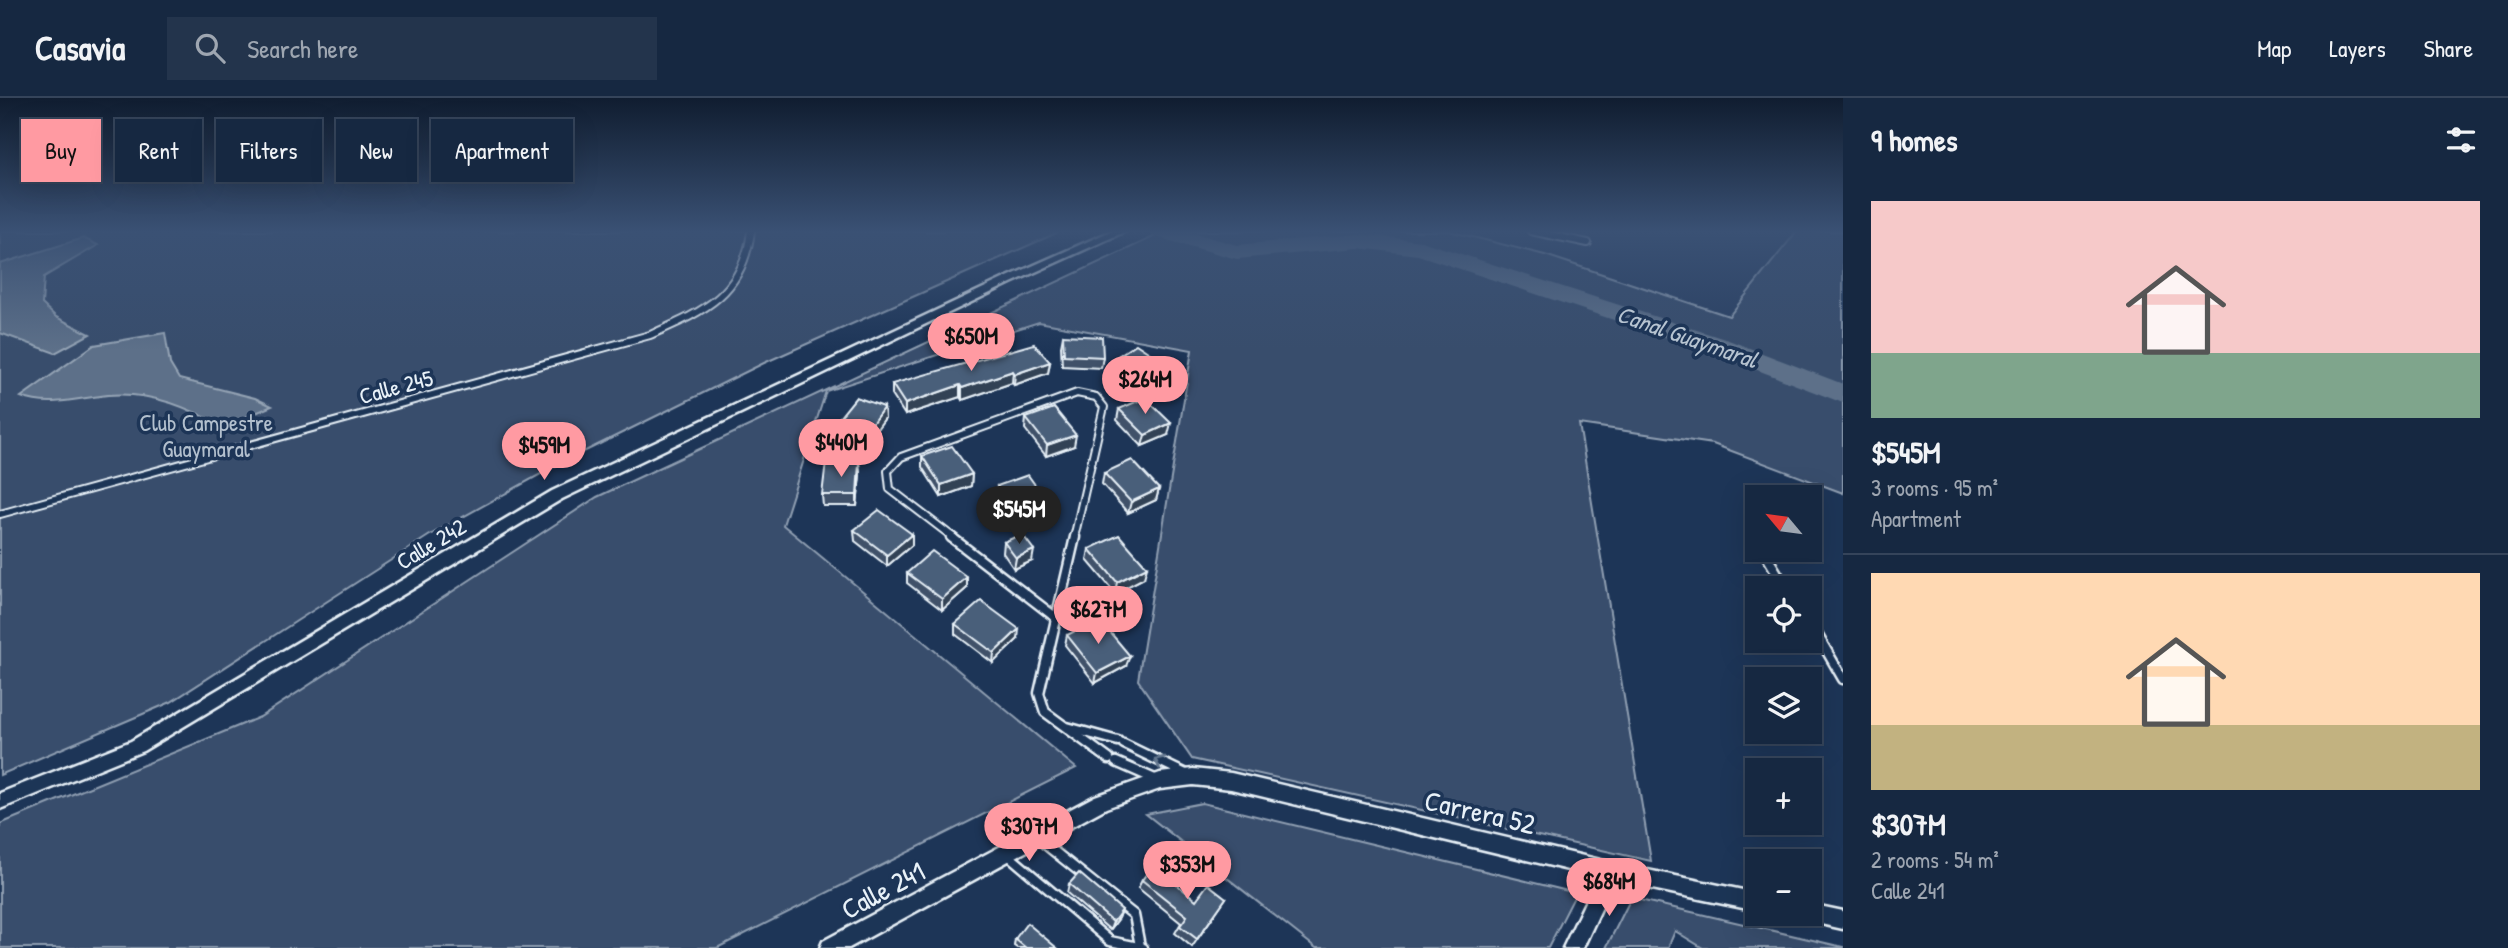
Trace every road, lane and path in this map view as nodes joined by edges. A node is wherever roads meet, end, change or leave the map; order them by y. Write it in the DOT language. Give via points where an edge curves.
graph roads {
  1 [pos="743,271"];
  2 [pos="1031,271"];
  3 [pos="0,514"];
  4 [pos="1055,617"];
  5 [pos="1822,642"];
  6 [pos="1843,678"];
  7 [pos="1060,725"];
  8 [pos="1193,777"];
  9 [pos="1160,781"];
  10 [pos="1231,781"];
  11 [pos="0,801"];
  12 [pos="1036,837"];
  13 [pos="1006,853"];
  14 [pos="1609,871"];
  15 [pos="1745,899"];
  16 [pos="1822,916"];
  17 [pos="1843,920"];
  18 [pos="1141,947"];
  19 [pos="830,948"];
  20 [pos="1573,948"];
  1 -- 3 [label="lane, Calle 245" via="735,285 701,312 650,335"];
  2 -- 11 [label="street, Calle 242" via="557,495 137,746"];
  4 -- 4 [label="lane" via="1104,407 1096,397 1077,393 901,457 888,471 890,489"];
  4 -- 7 [label="lane" via="1039,694 1045,712"];
  5 -- 6 [label="lane"];
  8 -- 7 [label="lane, one-way" via="1121,743"];
  7 -- 9 [label="lane" via="1113,761"];
  8 -- 9 [label="street, Calle 241"];
  8 -- 10 [label="street, Calle 241"];
  9 -- 12 [label="street, Calle 241" via="1101,802"];
  10 -- 14 [label="street, Carrera 52"];
  12 -- 13 [label="street, Calle 241"];
  12 -- 18 [label="lane" via="1134,915"];
  13 -- 18 [label="lane" via="1110,941"];
  13 -- 19 [label="street, Calle 241"];
  14 -- 15 [label="street, Carrera 52"];
  14 -- 20 [label="street"];
  16 -- 17 [label="street"];
}
